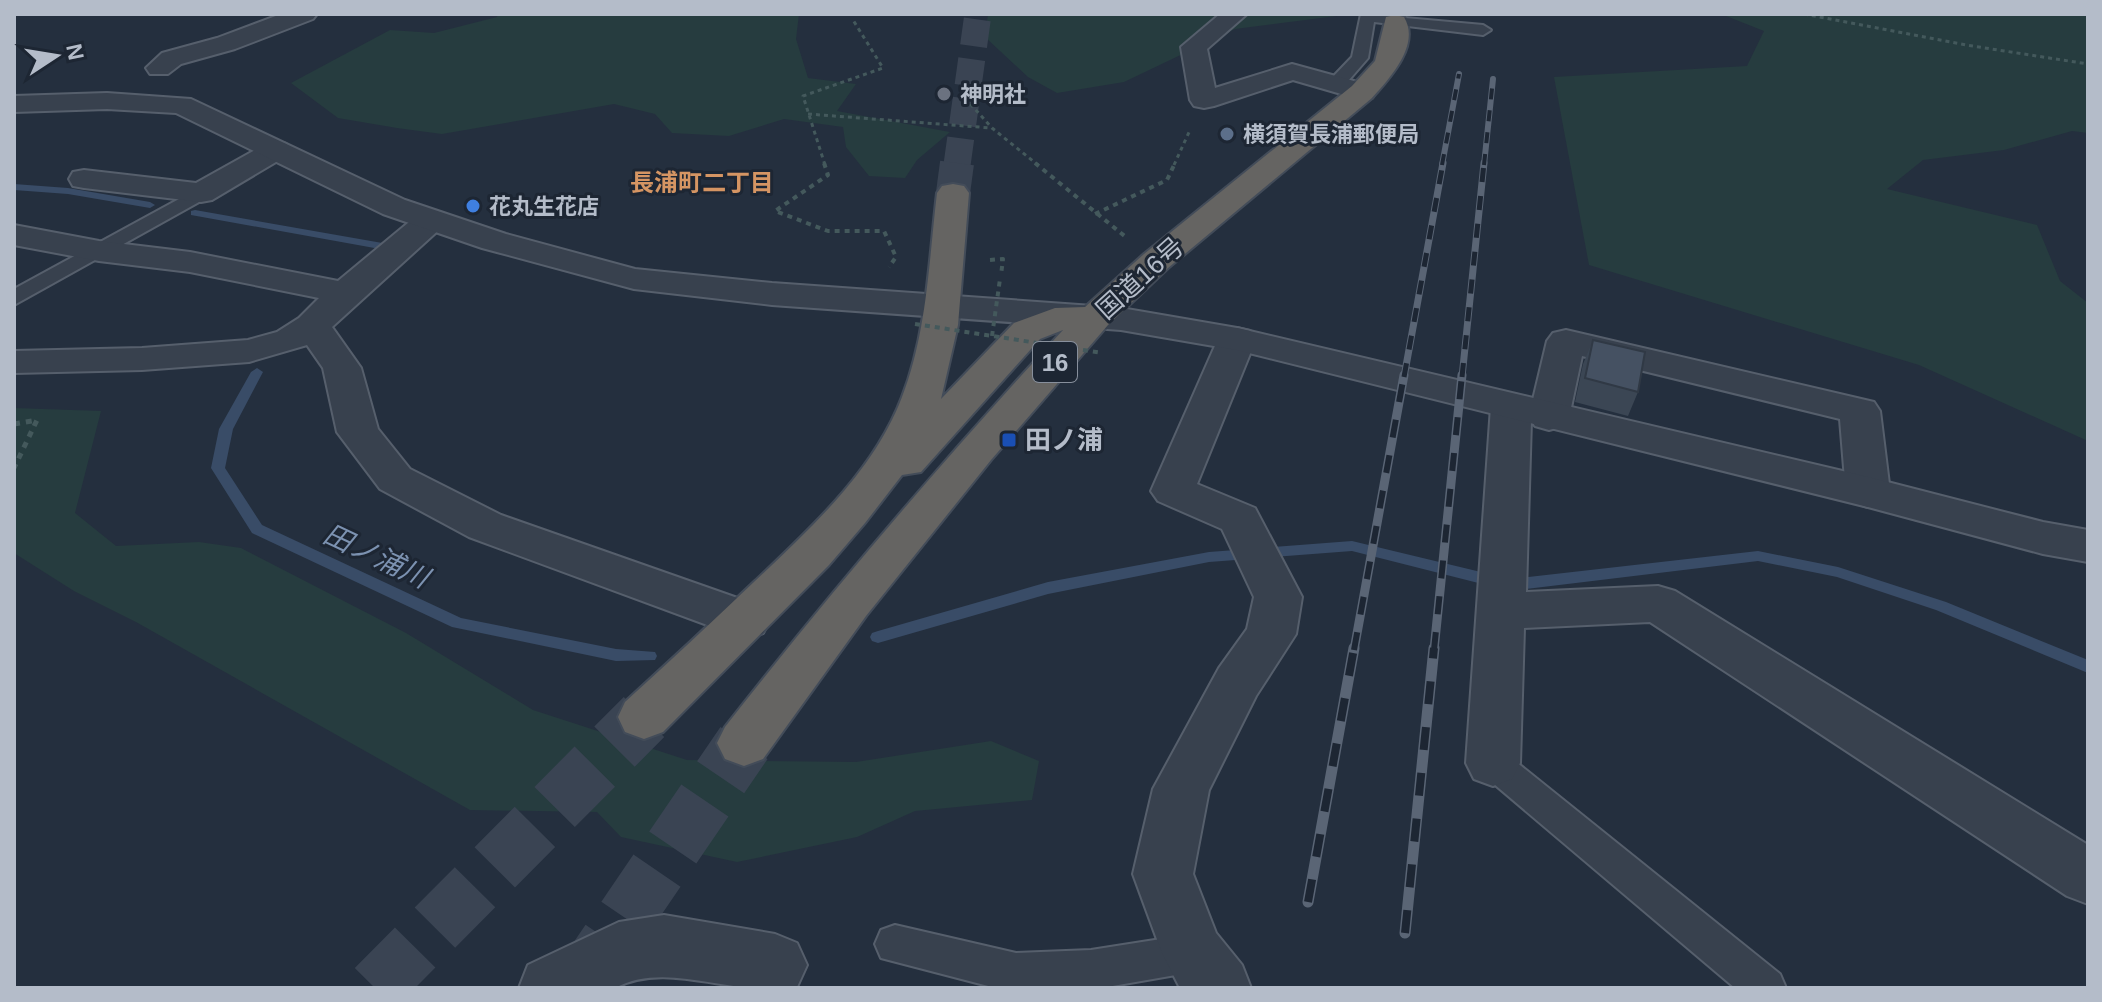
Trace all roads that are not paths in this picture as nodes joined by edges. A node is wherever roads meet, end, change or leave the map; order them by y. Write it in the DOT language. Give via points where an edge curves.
graph roads {
  1 [pos="305,14"];
  2 [pos="1235,14"];
  3 [pos="1395,22"];
  4 [pos="1483,30"];
  5 [pos="159,68"];
  6 [pos="1349,88"];
  7 [pos="14,104"];
  8 [pos="276,150"];
  9 [pos="84,179"];
  10 [pos="201,193"];
  11 [pos="953,193"];
  12 [pos="431,220"];
  13 [pos="14,235"];
  14 [pos="99,251"];
  15 [pos="345,293"];
  16 [pos="14,298"];
  17 [pos="928,314"];
  18 [pos="312,326"];
  19 [pos="1098,335"];
  20 [pos="1237,339"];
  21 [pos="14,362"];
  22 [pos="1530,412"];
  23 [pos="1868,492"];
  24 [pos="857,507"];
  25 [pos="2088,546"];
  26 [pos="1499,611"];
  27 [pos="746,620"];
  28 [pos="644,717"];
  29 [pos="744,743"];
  30 [pos="1493,763"];
  31 [pos="2088,877"];
  32 [pos="895,944"];
  33 [pos="775,965"];
  34 [pos="1206,970"];
  35 [pos="551,988"];
  36 [pos="1766,988"];
  1 -- 5 [label="street"];
  2 -- 6 [label="street" via="1194,47 1204,100 1292,72"];
  3 -- 6 [label="highway, 国道16号 / 16" via="1396,43 1389,63"];
  4 -- 6 [label="lane" via="1367,17"];
  6 -- 19 [label="highway, 国道16号 / 16" via="1156,261"];
  7 -- 8 [label="street" via="181,105"];
  8 -- 10 [label="street"];
  8 -- 12 [label="street"];
  9 -- 10 [label="street"];
  10 -- 14 [label="lane"];
  11 -- 17 [label="highway, 16"];
  12 -- 15 [label="street"];
  12 -- 17 [label="street" via="634,279 869,300"];
  13 -- 14 [label="street"];
  14 -- 15 [label="street" via="190,262"];
  14 -- 16 [label="lane"];
  15 -- 18 [label="street"];
  17 -- 19 [label="street"];
  17 -- 24 [label="highway, 16" via="924,395 902,445"];
  18 -- 21 [label="street" via="290,340 249,351"];
  18 -- 27 [label="street" via="342,368 358,432 395,479 485,526"];
  19 -- 20 [label="street" via="1160,324"];
  19 -- 24 [label="highway, 16" via="1055,319 1027,331 893,476"];
  19 -- 29 [label="highway, 国道16号 / 16" via="976,450 849,603"];
  20 -- 22 [label="street"];
  20 -- 34 [label="street" via="1173,491 1239,519 1278,597 1271,634 1237,683 1181,789 1163,874"];
  22 -- 23 [label="street"];
  22 -- 23 [label="street" via="1566,341 1581,344 1860,411"];
  22 -- 26 [label="street"];
  23 -- 25 [label="street"];
  24 -- 27 [label="highway, 16"];
  26 -- 30 [label="street"];
  26 -- 31 [label="street" via="1658,604"];
  27 -- 28 [label="highway, 16"];
  30 -- 36 [label="lane"];
  32 -- 34 [label="lane" via="1016,973"];
  33 -- 35 [label="street" via="664,945 619,952"];
}
